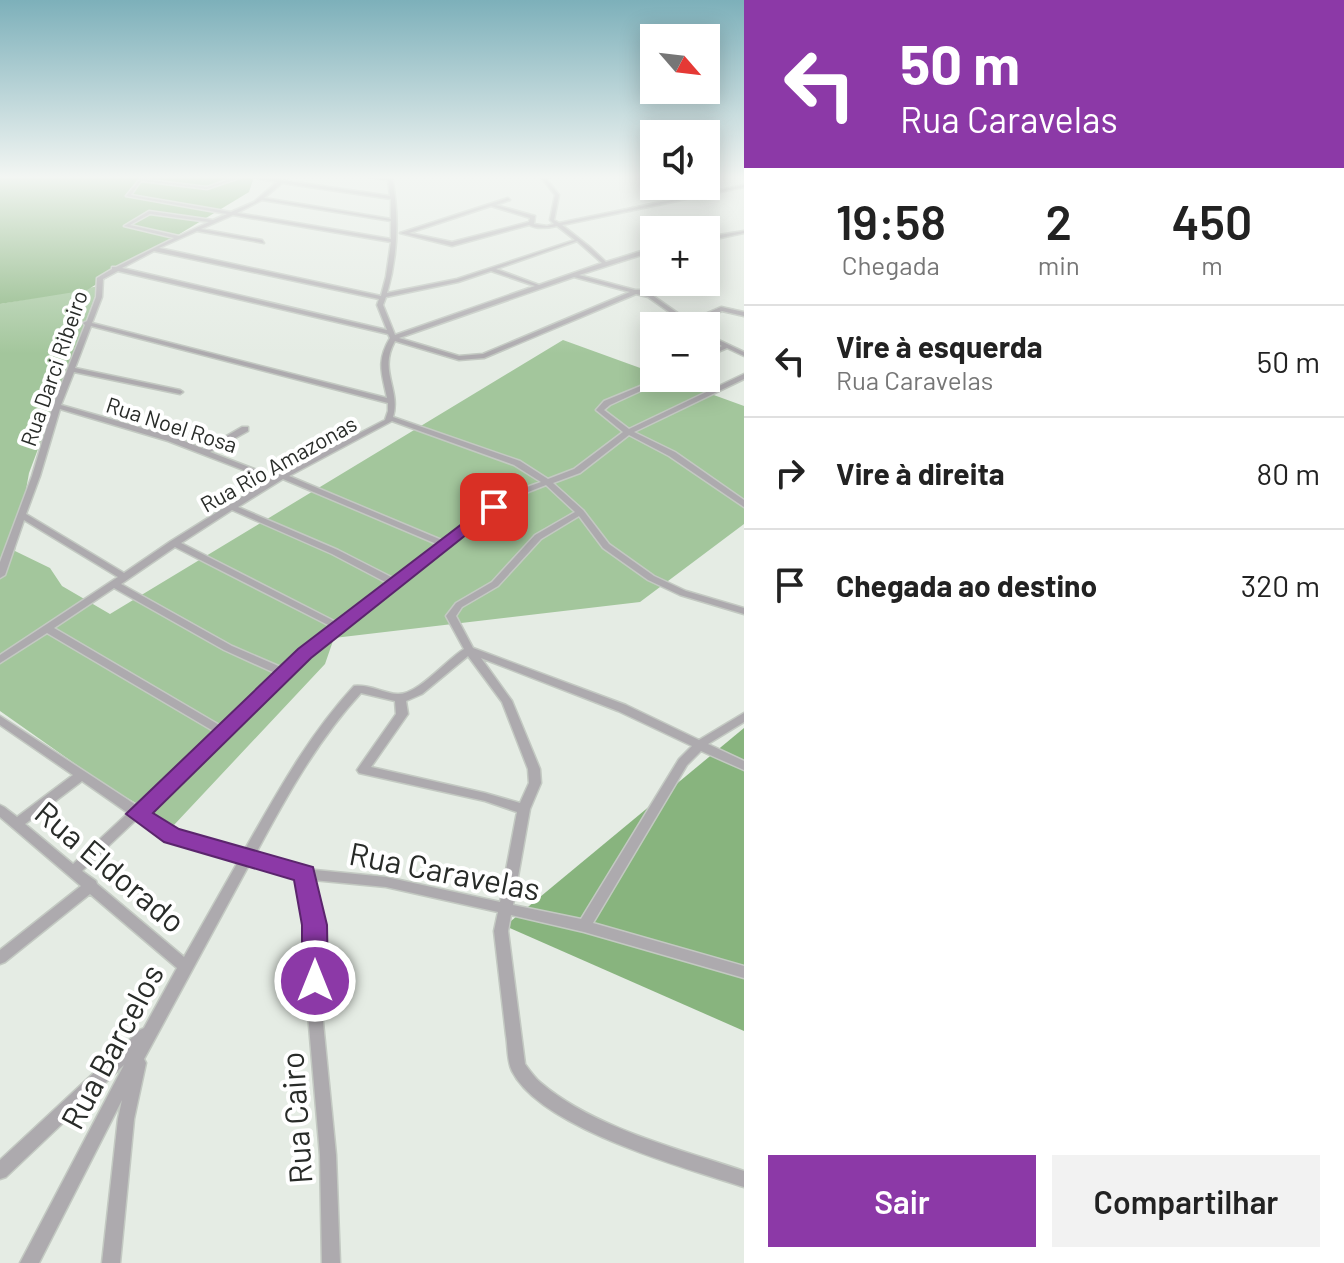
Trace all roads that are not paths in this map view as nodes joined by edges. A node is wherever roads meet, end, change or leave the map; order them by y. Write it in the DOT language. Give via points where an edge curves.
graph roads {
  1 [pos="143,236"];
  2 [pos="174,236"];
  3 [pos="231,236"];
  4 [pos="379,236"];
  5 [pos="397,236"];
  6 [pos="415,236"];
  7 [pos="479,236"];
  8 [pos="570,236"];
  9 [pos="180,237"];
  10 [pos="139,238"];
  11 [pos="393,238"];
  12 [pos="575,241"];
  13 [pos="262,242"];
  14 [pos="153,249"];
  15 [pos="640,253"];
  16 [pos="605,264"];
  17 [pos="114,268"];
  18 [pos="493,270"];
  19 [pos="574,275"];
  20 [pos="536,285"];
  21 [pos="638,291"];
  22 [pos="385,297"];
  23 [pos="676,312"];
  24 [pos="715,312"];
  25 [pos="744,314"];
  26 [pos="86,323"];
  27 [pos="391,335"];
  28 [pos="720,344"];
  29 [pos="725,347"];
  30 [pos="720,349"];
  31 [pos="744,354"];
  32 [pos="71,369"];
  33 [pos="744,376"];
  34 [pos="640,390"];
  35 [pos="180,392"];
  36 [pos="389,401"];
  37 [pos="57,406"];
  38 [pos="390,418"];
  39 [pos="245,429"];
  40 [pos="628,432"];
  41 [pos="206,451"];
  42 [pos="279,478"];
  43 [pos="547,482"];
  44 [pos="744,504"];
  45 [pos="231,507"];
  46 [pos="580,512"];
  47 [pos="22,515"];
  48 [pos="174,543"];
  49 [pos="446,545"];
  50 [pos="0,575"];
  51 [pos="119,580"];
  52 [pos="397,584"];
  53 [pos="744,611"];
  54 [pos="339,627"];
  55 [pos="48,629"];
  56 [pos="470,650"];
  57 [pos="0,660"];
  58 [pos="284,673"];
  59 [pos="400,698"];
  60 [pos="744,717"];
  61 [pos="0,720"];
  62 [pos="222,731"];
  63 [pos="702,743"];
  64 [pos="744,766"];
  65 [pos="81,775"];
  66 [pos="524,809"];
  67 [pos="0,810"];
  68 [pos="137,814"];
  69 [pos="17,824"];
  70 [pos="247,858"];
  71 [pos="74,871"];
  72 [pos="305,874"];
  73 [pos="91,885"];
  74 [pos="505,909"];
  75 [pos="584,926"];
  76 [pos="0,958"];
  77 [pos="185,966"];
  78 [pos="744,972"];
  79 [pos="150,1030"];
  80 [pos="140,1052"];
  81 [pos="0,1171"];
  82 [pos="744,1179"];
  83 [pos="29,1263"];
  84 [pos="111,1263"];
  85 [pos="331,1263"];
  1 -- 10 [label="street"];
  2 -- 9 [label="street"];
  3 -- 13 [label="street"];
  4 -- 11 [label="street"];
  5 -- 11 [label="street"];
  6 -- 7 [label="street" via="452,244"];
  8 -- 12 [label="street"];
  9 -- 14 [label="street, Rua Darci Ribeiro"];
  11 -- 22 [label="street, Rua Rio Amazonas"];
  12 -- 16 [label="street" via="599,254"];
  12 -- 18 [label="street"];
  14 -- 17 [label="street, Rua Darci Ribeiro"];
  14 -- 22 [label="street"];
  15 -- 16 [label="street"];
  16 -- 19 [label="street"];
  17 -- 26 [label="street, Rua Darci Ribeiro" via="100,278 99,297"];
  17 -- 27 [label="street"];
  18 -- 20 [label="street"];
  18 -- 22 [label="street"];
  19 -- 20 [label="street"];
  19 -- 21 [label="street"];
  20 -- 27 [label="street"];
  21 -- 23 [label="street"];
  21 -- 27 [label="street" via="471,359"];
  22 -- 27 [label="street, Rua Rio Amazonas" via="380,310"];
  24 -- 25 [label="street"];
  26 -- 32 [label="street, Rua Darci Ribeiro"];
  26 -- 36 [label="street"];
  27 -- 36 [label="street, Rua Rio Amazonas" via="382,364"];
  28 -- 29 [label="street"];
  29 -- 30 [label="street"];
  29 -- 31 [label="street"];
  32 -- 35 [label="street"];
  32 -- 37 [label="street, Rua Darci Ribeiro"];
  33 -- 40 [label="street"];
  34 -- 40 [label="street" via="600,408"];
  36 -- 38 [label="street, Rua Rio Amazonas"];
  37 -- 41 [label="street, Rua Noel Rosa"];
  37 -- 47 [label="street, Rua Darci Ribeiro"];
  38 -- 42 [label="street, Rua Rio Amazonas"];
  38 -- 43 [label="street" via="502,456"];
  39 -- 41 [label="street"];
  40 -- 43 [label="street" via="577,471"];
  40 -- 44 [label="street" via="672,454"];
  41 -- 42 [label="street, Rua Noel Rosa"];
  42 -- 45 [label="street, Rua Rio Amazonas"];
  42 -- 49 [label="street, Rua Noel Rosa"];
  43 -- 46 [label="street"];
  43 -- 49 [label="street" via="510,496"];
  45 -- 48 [label="street, Rua Rio Amazonas"];
  45 -- 52 [label="street"];
  46 -- 53 [label="street" via="606,546 651,578"];
  46 -- 56 [label="street" via="538,537 495,584 453,611 454,625"];
  47 -- 50 [label="street, Rua Darci Ribeiro"];
  47 -- 51 [label="street"];
  48 -- 51 [label="street, Rua Rio Amazonas"];
  48 -- 54 [label="street"];
  49 -- 52 [label="street"];
  51 -- 55 [label="street, Rua Rio Amazonas"];
  51 -- 58 [label="street" via="228,648"];
  52 -- 54 [label="street"];
  54 -- 58 [label="street"];
  55 -- 57 [label="street, Rua Rio Amazonas"];
  55 -- 62 [label="street"];
  56 -- 59 [label="street" via="418,692"];
  56 -- 63 [label="street"];
  56 -- 66 [label="street" via="502,691 531,757 535,783"];
  58 -- 62 [label="street"];
  59 -- 66 [label="street" via="402,714 363,770"];
  59 -- 70 [label="street, Rua Barcelos" via="358,689 317,741"];
  60 -- 63 [label="street"];
  61 -- 65 [label="street, Rua Caravelas"];
  62 -- 68 [label="street"];
  63 -- 64 [label="street"];
  63 -- 75 [label="street" via="654,805"];
  65 -- 68 [label="street, Rua Caravelas"];
  65 -- 69 [label="street"];
  66 -- 74 [label="street"];
  67 -- 69 [label="street, Rua Eldorado"];
  68 -- 70 [label="street, Rua Caravelas" via="172,836"];
  68 -- 71 [label="street"];
  69 -- 71 [label="street, Rua Eldorado"];
  70 -- 72 [label="street, Rua Caravelas"];
  70 -- 77 [label="street, Rua Barcelos"];
  71 -- 73 [label="street, Rua Eldorado"];
  72 -- 74 [label="street, Rua Caravelas" via="386,882"];
  72 -- 85 [label="street, Rua Cairo" via="315,925 314,1002 328,1155"];
  73 -- 76 [label="street"];
  73 -- 77 [label="street, Rua Eldorado"];
  74 -- 75 [label="street, Rua Caravelas"];
  74 -- 82 [label="street" via="501,931 524,1080 555,1104 632,1141"];
  75 -- 78 [label="street, Rua Caravelas"];
  77 -- 79 [label="street, Rua Barcelos"];
  79 -- 80 [label="street, Rua Barcelos"];
  79 -- 81 [label="street"];
  80 -- 83 [label="street, Rua Barcelos"];
  80 -- 84 [label="street" via="126,1119"];
}
